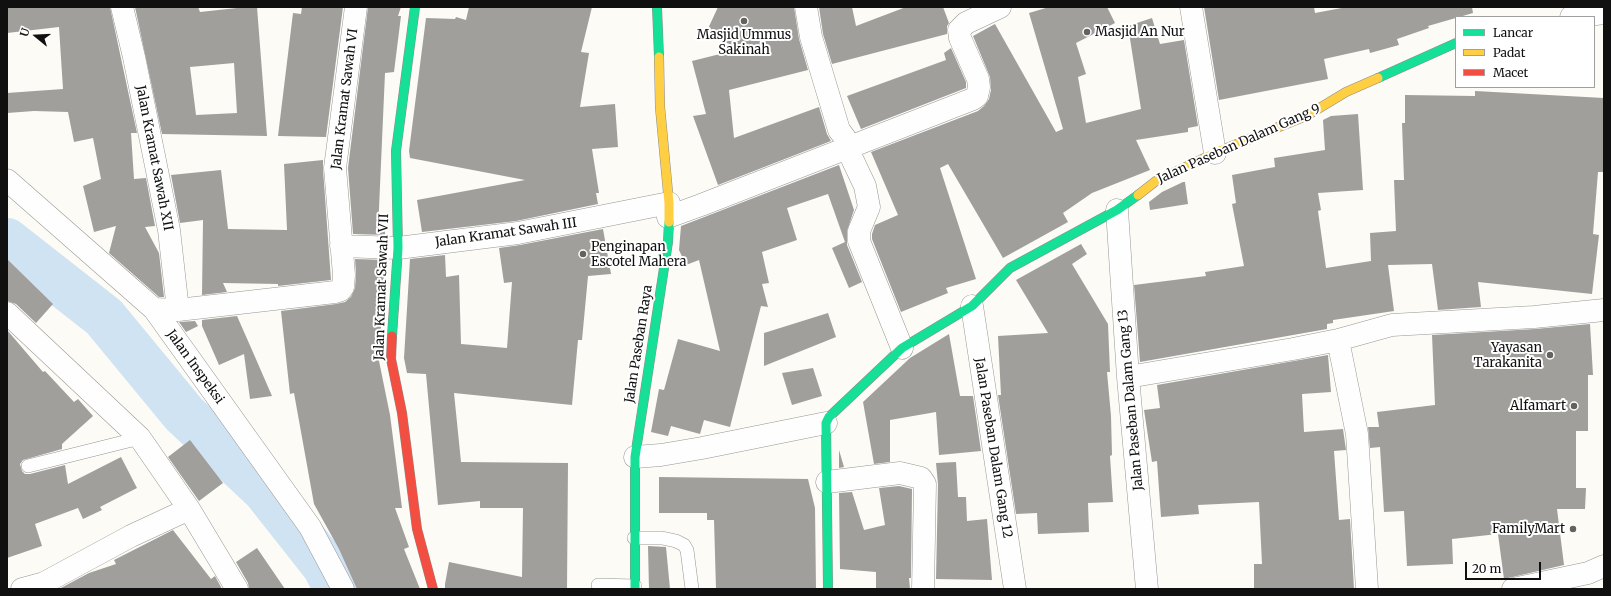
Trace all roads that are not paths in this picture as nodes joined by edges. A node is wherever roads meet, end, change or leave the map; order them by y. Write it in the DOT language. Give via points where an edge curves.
graph roads {
  1 [pos="122,7"];
  2 [pos="356,7"];
  3 [pos="415,7"];
  4 [pos="657,7"];
  5 [pos="806,7"];
  6 [pos="1000,7"];
  7 [pos="1191,7"];
  8 [pos="1604,13"];
  9 [pos="1579,16"];
  10 [pos="1455,43"];
  11 [pos="847,148"];
  12 [pos="1215,153"];
  13 [pos="7,180"];
  14 [pos="669,210"];
  15 [pos="1116,210"];
  16 [pos="341,246"];
  17 [pos="398,248"];
  18 [pos="972,306"];
  19 [pos="154,309"];
  20 [pos="178,310"];
  21 [pos="1604,310"];
  22 [pos="7,313"];
  23 [pos="1338,340"];
  24 [pos="902,348"];
  25 [pos="1128,377"];
  26 [pos="826,423"];
  27 [pos="140,438"];
  28 [pos="635,457"];
  29 [pos="28,466"];
  30 [pos="828,482"];
  31 [pos="189,508"];
  32 [pos="634,538"];
  33 [pos="1604,566"];
  34 [pos="598,585"];
  35 [pos="635,587"];
  36 [pos="22,589"];
  37 [pos="237,589"];
  38 [pos="343,589"];
  39 [pos="433,589"];
  40 [pos="692,589"];
  41 [pos="828,589"];
  42 [pos="923,589"];
  43 [pos="1015,589"];
  44 [pos="1147,589"];
  45 [pos="1367,589"];
  46 [pos="1513,589"];
  1 -- 20 [label="street, Jalan Kramat Sawah XII" via="169,230"];
  2 -- 16 [label="street, Jalan Kramat Sawah VI" via="335,168"];
  3 -- 17 [label="street, Jalan Kramat Sawah VII" via="396,151"];
  4 -- 14 [label="street, Jalan Paseban Raya" via="660,107"];
  5 -- 11 [label="street" via="821,74"];
  6 -- 11 [label="street, Jalan Kramat Sawah III" via="966,23 959,30 978,79 977,96"];
  7 -- 12 [label="street"];
  8 -- 9 [label="street"];
  10 -- 12 [label="street, Jalan Paseban Dalam Gang 9" via="1346,92 1308,115"];
  11 -- 14 [label="street, Jalan Kramat Sawah III"];
  11 -- 24 [label="street" via="865,186 869,207 859,231 859,241"];
  12 -- 15 [label="street, Jalan Paseban Dalam Gang 9" via="1156,181"];
  13 -- 19 [label="street, Jalan Inspeksi"];
  14 -- 17 [label="street, Jalan Kramat Sawah III"];
  14 -- 28 [label="street, Jalan Paseban Raya" via="668,242"];
  15 -- 18 [label="street, Jalan Paseban Dalam Gang 9" via="1010,268"];
  15 -- 25 [label="street, Jalan Paseban Dalam Gang 13"];
  16 -- 17 [label="street, Jalan Kramat Sawah III"];
  16 -- 20 [label="street, Jalan Kramat Sawah VI" via="343,287 336,292"];
  17 -- 39 [label="street, Jalan Kramat Sawah VII" via="390,359 402,413 417,529"];
  18 -- 24 [label="street, Jalan Paseban Dalam Gang 9"];
  18 -- 43 [label="street, Jalan Paseban Dalam Gang 12"];
  19 -- 20 [label="street"];
  19 -- 38 [label="street, Jalan Inspeksi" via="310,527"];
  21 -- 23 [label="street" via="1534,317 1392,325"];
  22 -- 27 [label="street"];
  23 -- 25 [label="street" via="1293,350"];
  23 -- 45 [label="street" via="1357,434"];
  24 -- 26 [label="street, Jalan Paseban Dalam Gang 9" via="829,417"];
  25 -- 44 [label="street, Jalan Paseban Dalam Gang 13"];
  26 -- 28 [label="street" via="702,448"];
  26 -- 30 [label="street"];
  27 -- 29 [label="lane"];
  27 -- 31 [label="street"];
  28 -- 32 [label="street, Jalan Paseban Raya"];
  30 -- 41 [label="street"];
  30 -- 42 [label="street" via="900,473 921,478 925,484"];
  31 -- 36 [label="street" via="44,582"];
  31 -- 37 [label="street"];
  32 -- 35 [label="street, Jalan Paseban Raya"];
  32 -- 40 [label="lane" via="662,538 684,545 687,550"];
  33 -- 46 [label="street" via="1588,573"];
  34 -- 35 [label="lane"];
}
